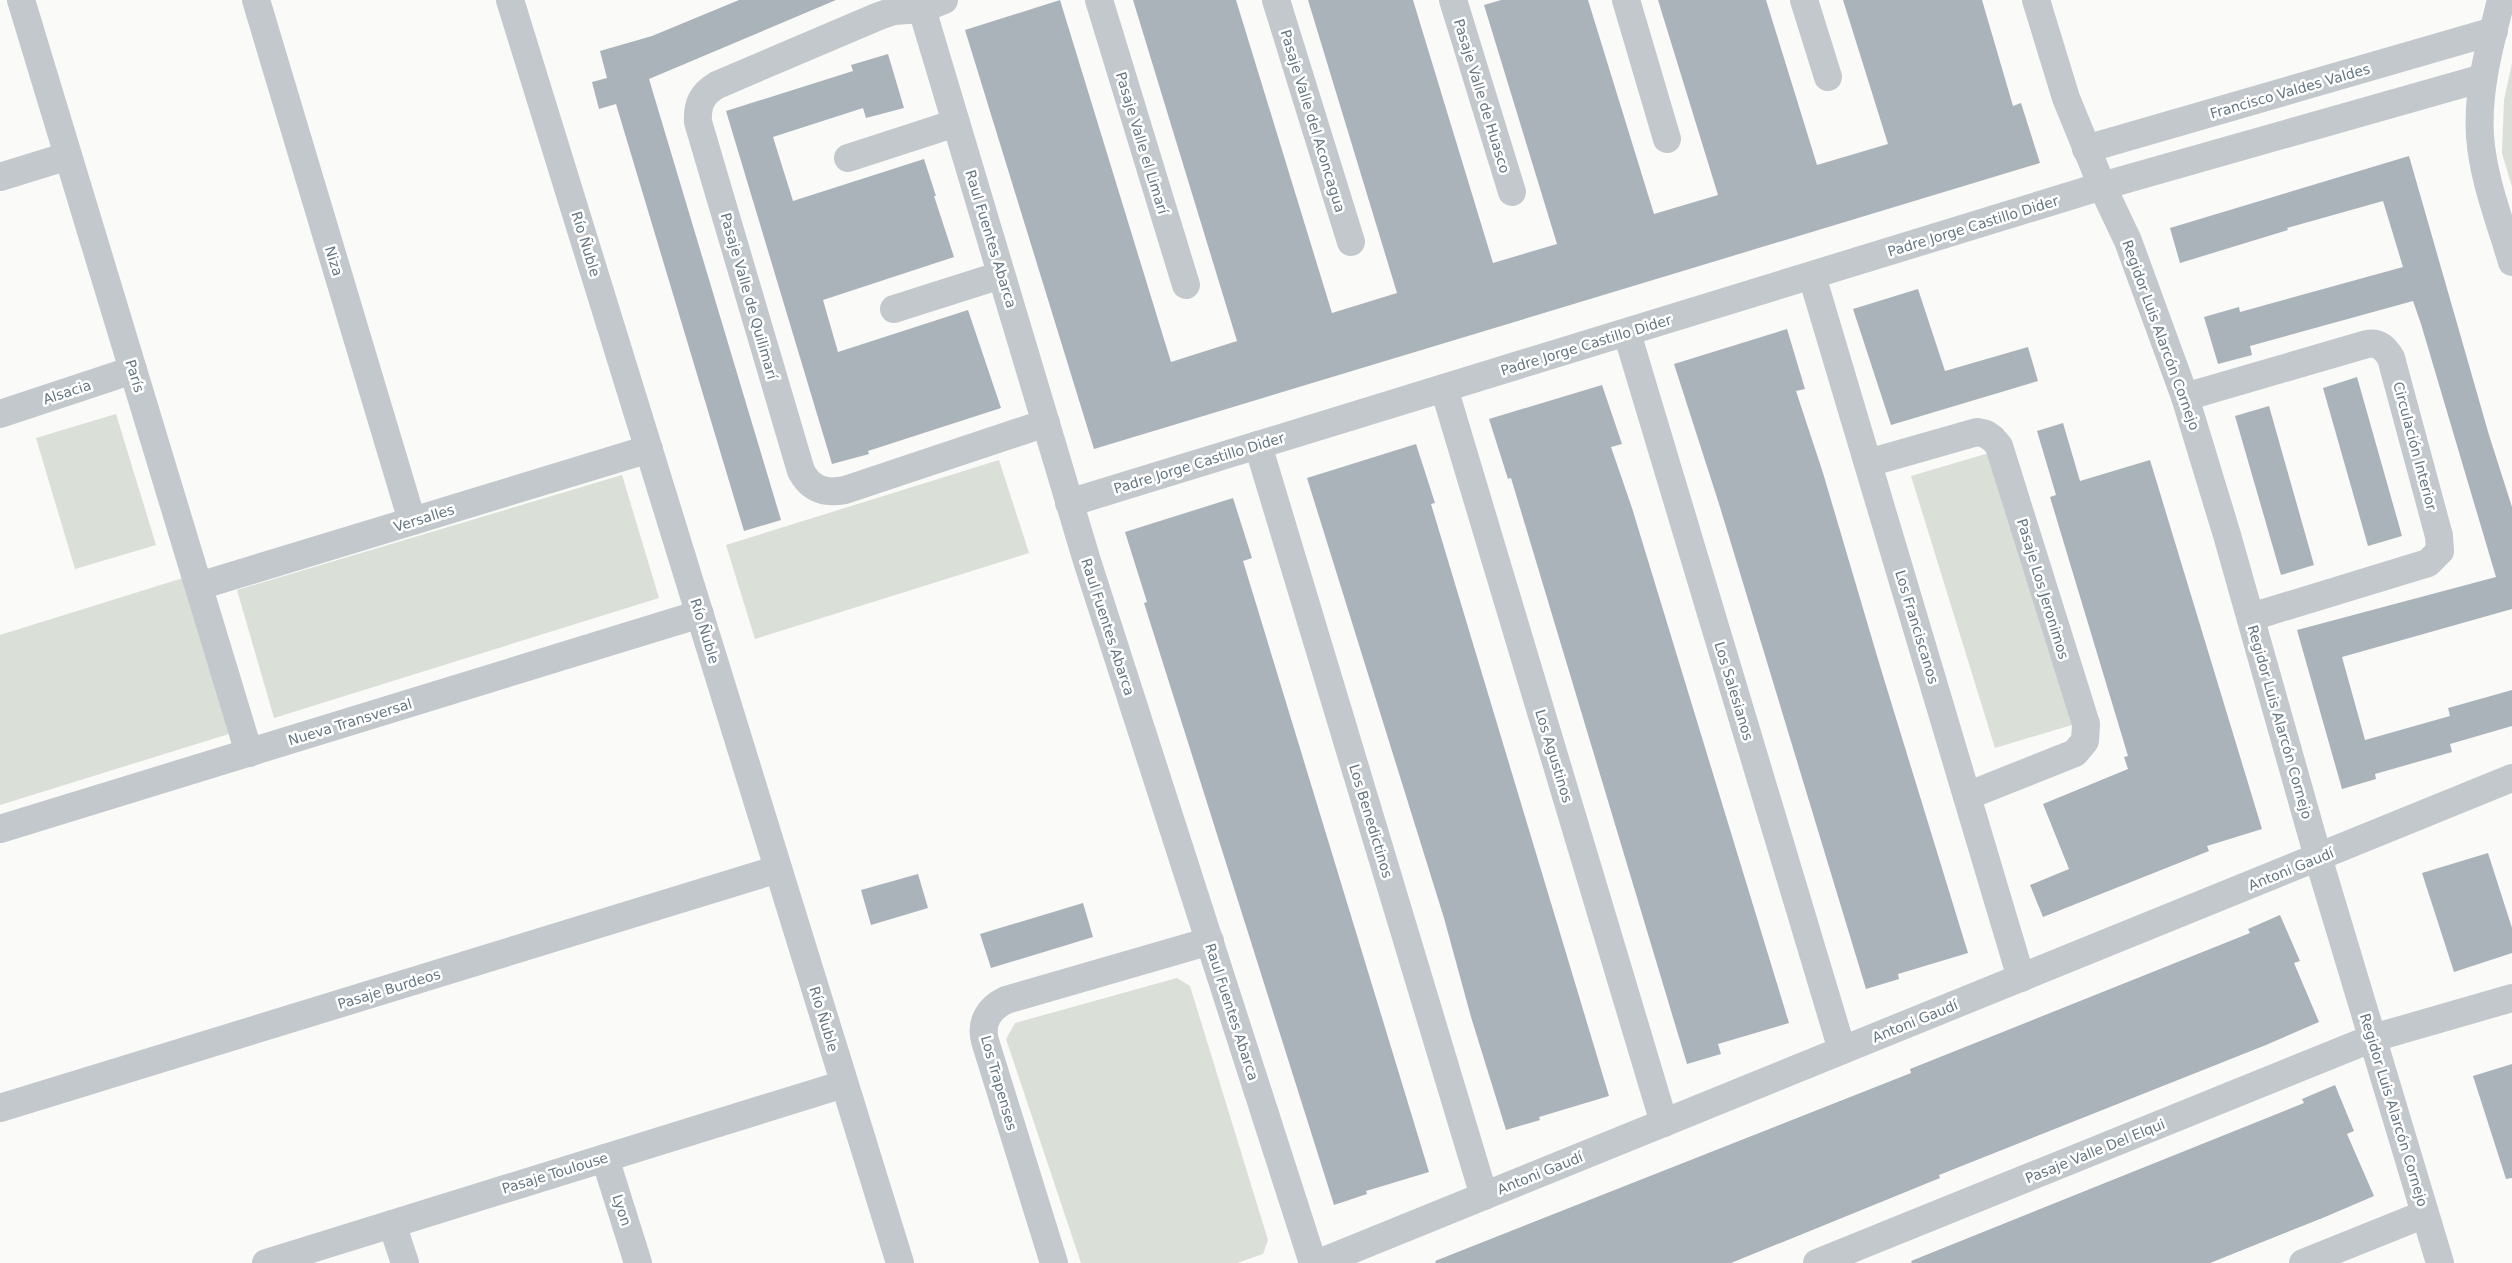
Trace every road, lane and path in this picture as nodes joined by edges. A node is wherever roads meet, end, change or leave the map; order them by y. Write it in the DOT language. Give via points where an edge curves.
graph roads {
  1 [pos="21,0"];
  2 [pos="256,0"];
  3 [pos="510,0"];
  4 [pos="1099,0"];
  5 [pos="1276,0"];
  6 [pos="1453,0"];
  7 [pos="1626,0"];
  8 [pos="1804,0"];
  9 [pos="2036,0"];
  10 [pos="2501,0"];
  11 [pos="933,4"];
  12 [pos="2494,31"];
  13 [pos="1828,77"];
  14 [pos="2483,78"];
  15 [pos="956,123"];
  16 [pos="1667,139"];
  17 [pos="2086,150"];
  18 [pos="68,156"];
  19 [pos="848,158"];
  20 [pos="0,177"];
  21 [pos="2102,186"];
  22 [pos="1512,192"];
  23 [pos="1351,242"];
  24 [pos="2512,262"];
  25 [pos="1001,274"];
  26 [pos="1812,276"];
  27 [pos="1186,285"];
  28 [pos="894,309"];
  29 [pos="1627,332"];
  30 [pos="133,370"];
  31 [pos="1444,388"];
  32 [pos="2185,397"];
  33 [pos="0,414"];
  34 [pos="1046,423"];
  35 [pos="1258,445"];
  36 [pos="649,449"];
  37 [pos="1868,462"];
  38 [pos="1069,502"];
  39 [pos="412,522"];
  40 [pos="199,586"];
  41 [pos="700,614"];
  42 [pos="2251,617"];
  43 [pos="249,753"];
  44 [pos="2512,778"];
  45 [pos="1967,796"];
  46 [pos="0,829"];
  47 [pos="2318,858"];
  48 [pos="778,869"];
  49 [pos="1210,941"];
  50 [pos="2021,978"];
  51 [pos="2512,998"];
  52 [pos="2373,1038"];
  53 [pos="1842,1050"];
  54 [pos="844,1084"];
  55 [pos="0,1108"];
  56 [pos="1664,1123"];
  57 [pos="605,1158"];
  58 [pos="1484,1196"];
  59 [pos="2426,1214"];
  60 [pos="392,1224"];
  61 [pos="266,1263"];
  62 [pos="405,1263"];
  63 [pos="638,1263"];
  64 [pos="900,1263"];
  65 [pos="1054,1263"];
  66 [pos="1313,1263"];
  67 [pos="1319,1263"];
  68 [pos="1817,1263"];
  69 [pos="2304,1263"];
  70 [pos="2440,1263"];
  1 -- 18 [label="street, París"];
  2 -- 39 [label="street, Niza"];
  3 -- 36 [label="street, Río Ñuble"];
  4 -- 27 [label="street, Pasaje Valle el Limarí"];
  5 -- 23 [label="street, Pasaje Valle del Aconcagua"];
  6 -- 22 [label="street, Pasaje Valle de Huasco"];
  7 -- 16 [label="street"];
  8 -- 13 [label="street"];
  9 -- 17 [label="street" via="2066,98"];
  10 -- 12 [label="street"];
  11 -- 15 [label="street, Raul Fuentes Abarca"];
  11 -- 34 [label="street, Pasaje Valle de Quilimarí" via="879,16 717,85 701,99 697,110 698,122 798,462 805,479 812,486 832,492"];
  12 -- 14 [label="street"];
  12 -- 17 [label="street, Francisco Valdes Valdes"];
  14 -- 21 [label="street"];
  14 -- 24 [label="street" via="2480,107 2484,165"];
  15 -- 19 [label="street"];
  15 -- 25 [label="street, Raul Fuentes Abarca"];
  17 -- 21 [label="street"];
  18 -- 20 [label="street"];
  18 -- 30 [label="street, París"];
  21 -- 26 [label="street, Padre Jorge Castillo Dider"];
  21 -- 32 [label="street, Regidor Luis Alarcón Cornejo" via="2128,241"];
  25 -- 28 [label="street"];
  25 -- 34 [label="street, Raul Fuentes Abarca"];
  26 -- 29 [label="street, Padre Jorge Castillo Dider"];
  26 -- 37 [label="street, Los Franciscanos"];
  29 -- 31 [label="street, Padre Jorge Castillo Dider"];
  29 -- 53 [label="street, Los Salesianos"];
  30 -- 33 [label="street, Alsacia"];
  30 -- 40 [label="street, París"];
  31 -- 35 [label="street, Padre Jorge Castillo Dider"];
  31 -- 56 [label="street, Los Agustinos"];
  32 -- 42 [label="street, Regidor Luis Alarcón Cornejo"];
  32 -- 42 [label="street, Circulación Interior" via="2367,344 2380,345 2390,358 2439,536 2440,551 2428,563"];
  34 -- 38 [label="street, Raul Fuentes Abarca"];
  35 -- 38 [label="street, Padre Jorge Castillo Dider"];
  35 -- 58 [label="street, Los Benedictinos"];
  36 -- 39 [label="street, Versalles"];
  36 -- 41 [label="street, Río Ñuble"];
  37 -- 45 [label="street, Los Franciscanos"];
  37 -- 45 [label="street, Pasaje Los Jeronimos" via="1976,432 1994,439 2086,724 2085,741 2075,753"];
  38 -- 49 [label="street, Raul Fuentes Abarca"];
  39 -- 40 [label="street, Versalles"];
  40 -- 43 [label="street, París"];
  41 -- 43 [label="street, Nueva Transversal"];
  41 -- 48 [label="street, Río Ñuble"];
  42 -- 47 [label="street, Regidor Luis Alarcón Cornejo"];
  43 -- 46 [label="street, Nueva Transversal"];
  44 -- 47 [label="street, Antoni Gaudí"];
  45 -- 50 [label="street, Los Franciscanos"];
  47 -- 50 [label="street, Antoni Gaudí"];
  47 -- 52 [label="street, Regidor Luis Alarcón Cornejo"];
  48 -- 54 [label="street, Río Ñuble"];
  48 -- 55 [label="street, Pasaje Burdeos"];
  49 -- 65 [label="street, Los Trapenses" via="1006,1000 992,1009 987,1017 983,1033 985,1041"];
  49 -- 66 [label="street, Raul Fuentes Abarca"];
  50 -- 53 [label="street, Antoni Gaudí"];
  51 -- 52 [label="street, Pasaje Valle Del Elqui"];
  52 -- 59 [label="street, Regidor Luis Alarcón Cornejo"];
  52 -- 68 [label="street, Pasaje Valle Del Elqui"];
  53 -- 56 [label="street, Antoni Gaudí"];
  54 -- 57 [label="street, Pasaje Toulouse"];
  54 -- 64 [label="street, Río Ñuble"];
  56 -- 58 [label="street, Antoni Gaudí"];
  57 -- 60 [label="street, Pasaje Toulouse"];
  57 -- 63 [label="street, Lyon"];
  58 -- 67 [label="street, Antoni Gaudí"];
  59 -- 69 [label="street"];
  59 -- 70 [label="street, Regidor Luis Alarcón Cornejo"];
  60 -- 61 [label="street, Pasaje Toulouse"];
  60 -- 62 [label="street"];
}
